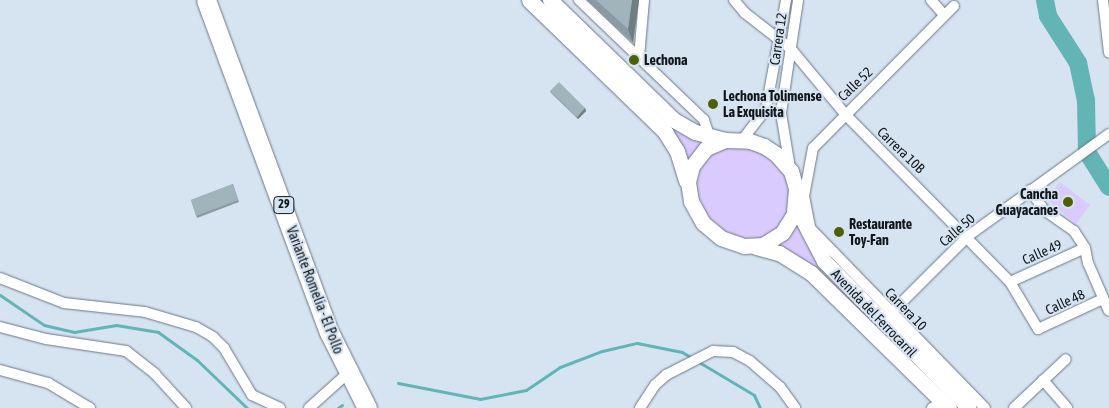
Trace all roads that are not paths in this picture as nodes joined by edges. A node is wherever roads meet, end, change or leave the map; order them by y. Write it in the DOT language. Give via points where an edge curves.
graph roads {
  1 [pos="206,0"];
  2 [pos="529,0"];
  3 [pos="550,0"];
  4 [pos="579,0"];
  5 [pos="644,0"];
  6 [pos="734,0"];
  7 [pos="786,0"];
  8 [pos="798,0"];
  9 [pos="931,0"];
  10 [pos="1103,0"];
  11 [pos="954,6"];
  12 [pos="944,15"];
  13 [pos="778,39"];
  14 [pos="791,49"];
  15 [pos="1109,53"];
  16 [pos="639,57"];
  17 [pos="845,114"];
  18 [pos="1106,136"];
  19 [pos="717,139"];
  20 [pos="742,140"];
  21 [pos="791,171"];
  22 [pos="688,190"];
  23 [pos="1030,190"];
  24 [pos="796,207"];
  25 [pos="810,228"];
  26 [pos="968,236"];
  27 [pos="756,247"];
  28 [pos="1085,248"];
  29 [pos="0,278"];
  30 [pos="1010,282"];
  31 [pos="1103,299"];
  32 [pos="1109,311"];
  33 [pos="886,318"];
  34 [pos="0,327"];
  35 [pos="1038,329"];
  36 [pos="1066,359"];
  37 [pos="0,370"];
  38 [pos="348,373"];
  39 [pos="1044,380"];
  40 [pos="941,406"];
  41 [pos="90,408"];
  42 [pos="186,408"];
  43 [pos="280,408"];
  44 [pos="310,408"];
  45 [pos="367,408"];
  46 [pos="640,408"];
  47 [pos="796,408"];
  48 [pos="969,408"];
  49 [pos="985,408"];
  50 [pos="1014,408"];
  51 [pos="1067,408"];
  1 -- 38 [label="highway, Variante Romelia - El Pollo / 29" via="266,155 310,282"];
  2 -- 22 [label="main road" via="665,132 683,164"];
  3 -- 19 [label="main road" via="674,120"];
  4 -- 16 [label="street"];
  5 -- 16 [label="street"];
  6 -- 13 [label="street, Carrera 10B" via="744,13"];
  7 -- 13 [label="street, Carrera 12"];
  8 -- 14 [label="street, Carrera 12"];
  9 -- 12 [label="street"];
  10 -- 15 [label="street"];
  11 -- 12 [label="street, Calle 52"];
  12 -- 17 [label="street, Calle 52"];
  13 -- 14 [label="street, Carrera 10B"];
  13 -- 20 [label="street, Carrera 12" via="766,109"];
  14 -- 17 [label="street, Carrera 10B"];
  14 -- 21 [label="street, Carrera 12" via="781,113"];
  16 -- 19 [label="street" via="704,120"];
  17 -- 25 [label="street, Calle 52" via="813,148 808,164 804,196"];
  17 -- 26 [label="street, Carrera 10B"];
  18 -- 23 [label="street, Calle 50"];
  19 -- 20 [label="main road"];
  19 -- 22 [label="main road" via="696,159 689,173"];
  20 -- 21 [label="main road" via="770,150"];
  21 -- 24 [label="main road"];
  22 -- 27 [label="main road" via="696,212 712,231 732,243"];
  23 -- 26 [label="street, Calle 50"];
  23 -- 28 [label="street" via="1044,210 1074,231"];
  24 -- 27 [label="main road" via="782,233"];
  24 -- 33 [label="main road, Avenida del Ferrocarril" via="824,261"];
  25 -- 33 [label="street, Carrera 10"];
  26 -- 30 [label="street, Carrera 10B"];
  26 -- 33 [label="street, Calle 50"];
  27 -- 40 [label="main road, Avenida del Ferrocarril" via="779,254 812,273"];
  28 -- 30 [label="street, Calle 49"];
  28 -- 31 [label="street"];
  29 -- 43 [label="street" via="64,303 145,312 196,327 224,348 252,395"];
  30 -- 35 [label="street, Carrera 10B"];
  31 -- 32 [label="street"];
  31 -- 35 [label="street, Calle 48"];
  33 -- 48 [label="main road, Avenida del Ferrocarril"];
  33 -- 49 [label="street, Carrera 10"];
  34 -- 42 [label="street" via="46,339 126,350 155,374"];
  36 -- 39 [label="street"];
  37 -- 41 [label="street" via="48,383"];
  38 -- 44 [label="street"];
  38 -- 45 [label="highway, Variante Romelia - El Pollo / 29"];
  39 -- 50 [label="street"];
  39 -- 51 [label="street"];
  46 -- 47 [label="street" via="655,385 713,351 732,352 750,361 780,387"];
}
